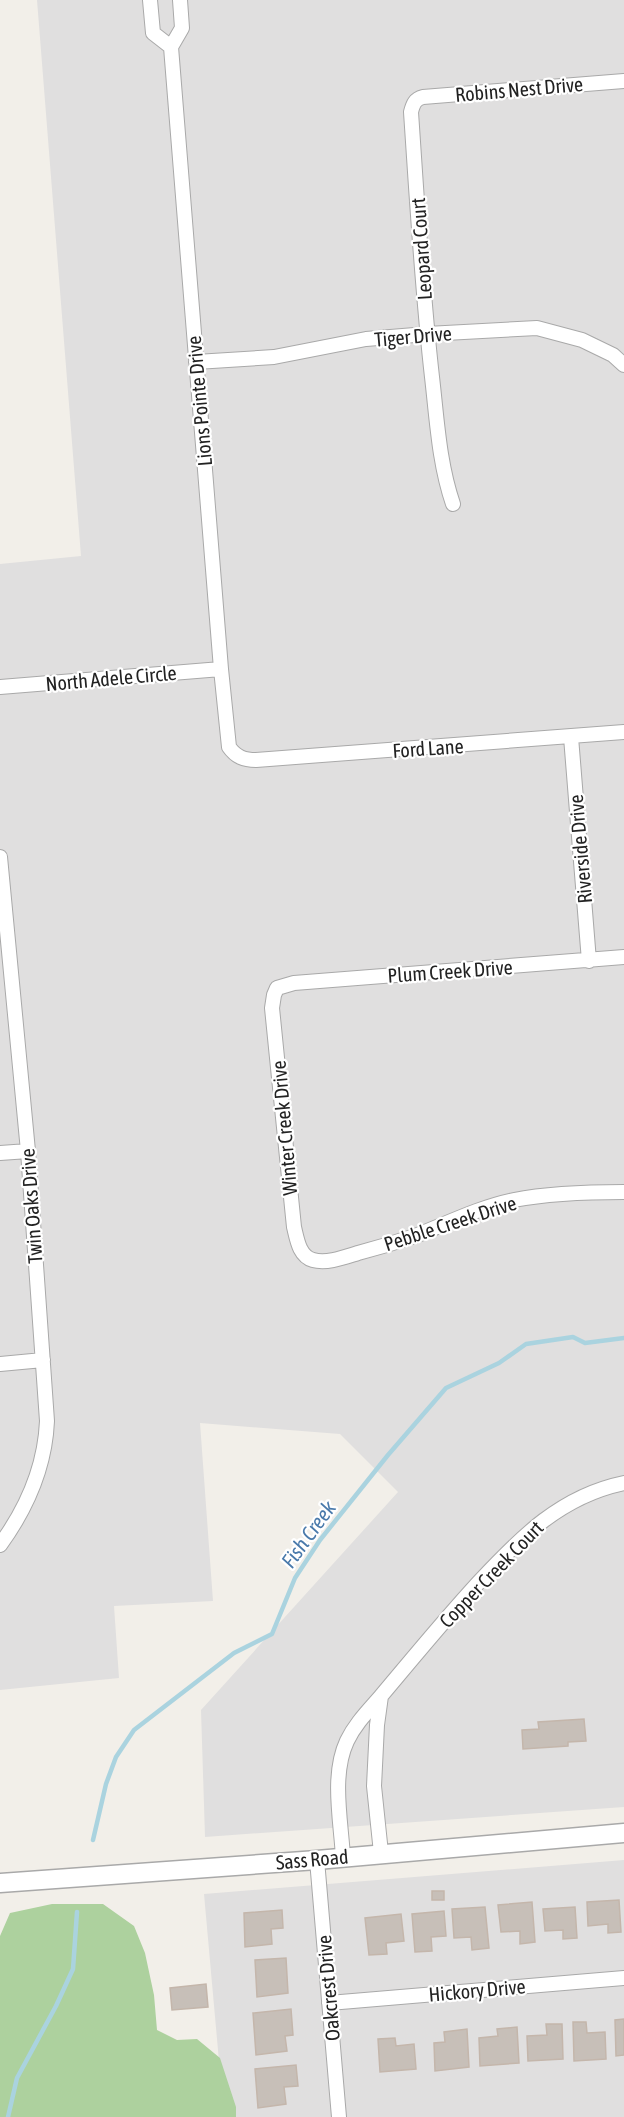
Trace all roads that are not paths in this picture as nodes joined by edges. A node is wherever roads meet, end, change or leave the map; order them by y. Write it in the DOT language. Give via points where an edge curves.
graph roads {
  1 [pos="150,0"];
  2 [pos="180,0"];
  3 [pos="171,47"];
  4 [pos="624,81"];
  5 [pos="416,101"];
  6 [pos="427,333"];
  7 [pos="196,362"];
  8 [pos="624,365"];
  9 [pos="453,504"];
  10 [pos="221,669"];
  11 [pos="0,687"];
  12 [pos="624,732"];
  13 [pos="571,737"];
  14 [pos="234,754"];
  15 [pos="0,857"];
  16 [pos="624,957"];
  17 [pos="589,961"];
  18 [pos="277,988"];
  19 [pos="28,1151"];
  20 [pos="0,1153"];
  21 [pos="624,1192"];
  22 [pos="314,1261"];
  23 [pos="43,1360"];
  24 [pos="0,1364"];
  25 [pos="624,1483"];
  26 [pos="0,1545"];
  27 [pos="381,1696"];
  28 [pos="624,1833"];
  29 [pos="381,1853"];
  30 [pos="343,1857"];
  31 [pos="317,1860"];
  32 [pos="0,1883"];
  33 [pos="624,1978"];
  34 [pos="329,2003"];
  35 [pos="339,2117"];
  1 -- 3 [label="street" via="153,33"];
  2 -- 3 [label="street" via="182,28"];
  3 -- 7 [label="street, Lions Pointe Drive"];
  4 -- 5 [label="street, Robins Nest Drive" via="423,97"];
  5 -- 6 [label="street, Leopard Court" via="411,112"];
  6 -- 7 [label="street, Tiger Drive" via="366,339 274,357"];
  6 -- 8 [label="street, Tiger Drive" via="537,328 582,340"];
  6 -- 9 [label="street, Leopard Court" via="441,455"];
  7 -- 10 [label="street, Lions Pointe Drive"];
  10 -- 11 [label="street, North Adele Circle"];
  10 -- 14 [label="street, Lions Pointe Drive" via="227,738"];
  12 -- 13 [label="street, Ford Lane"];
  13 -- 14 [label="street, Ford Lane" via="290,758 248,760"];
  13 -- 17 [label="street, Riverside Drive"];
  15 -- 19 [label="street, Twin Oaks Drive"];
  16 -- 17 [label="street, Plum Creek Drive"];
  17 -- 18 [label="street, Plum Creek Drive" via="294,983"];
  18 -- 22 [label="street, Winter Creek Drive" via="272,1008 294,1227 304,1256"];
  19 -- 20 [label="street"];
  19 -- 23 [label="street, Twin Oaks Drive"];
  21 -- 22 [label="street, Pebble Creek Drive" via="513,1200 365,1251"];
  23 -- 24 [label="street"];
  23 -- 26 [label="street, Twin Oaks Drive" via="47,1437 42,1460 27,1501"];
  25 -- 27 [label="street, Copper Creek Court" via="608,1486 540,1521 450,1613"];
  27 -- 29 [label="street" via="374,1786"];
  27 -- 30 [label="street, Copper Creek Court" via="350,1736 341,1763 338,1783"];
  28 -- 29 [label="street, Sass Road"];
  29 -- 30 [label="street, Sass Road"];
  30 -- 31 [label="street, Sass Road"];
  31 -- 32 [label="street, Sass Road"];
  31 -- 34 [label="street, Oakcrest Drive"];
  33 -- 34 [label="street, Hickory Drive"];
  34 -- 35 [label="street, Oakcrest Drive"];
}
